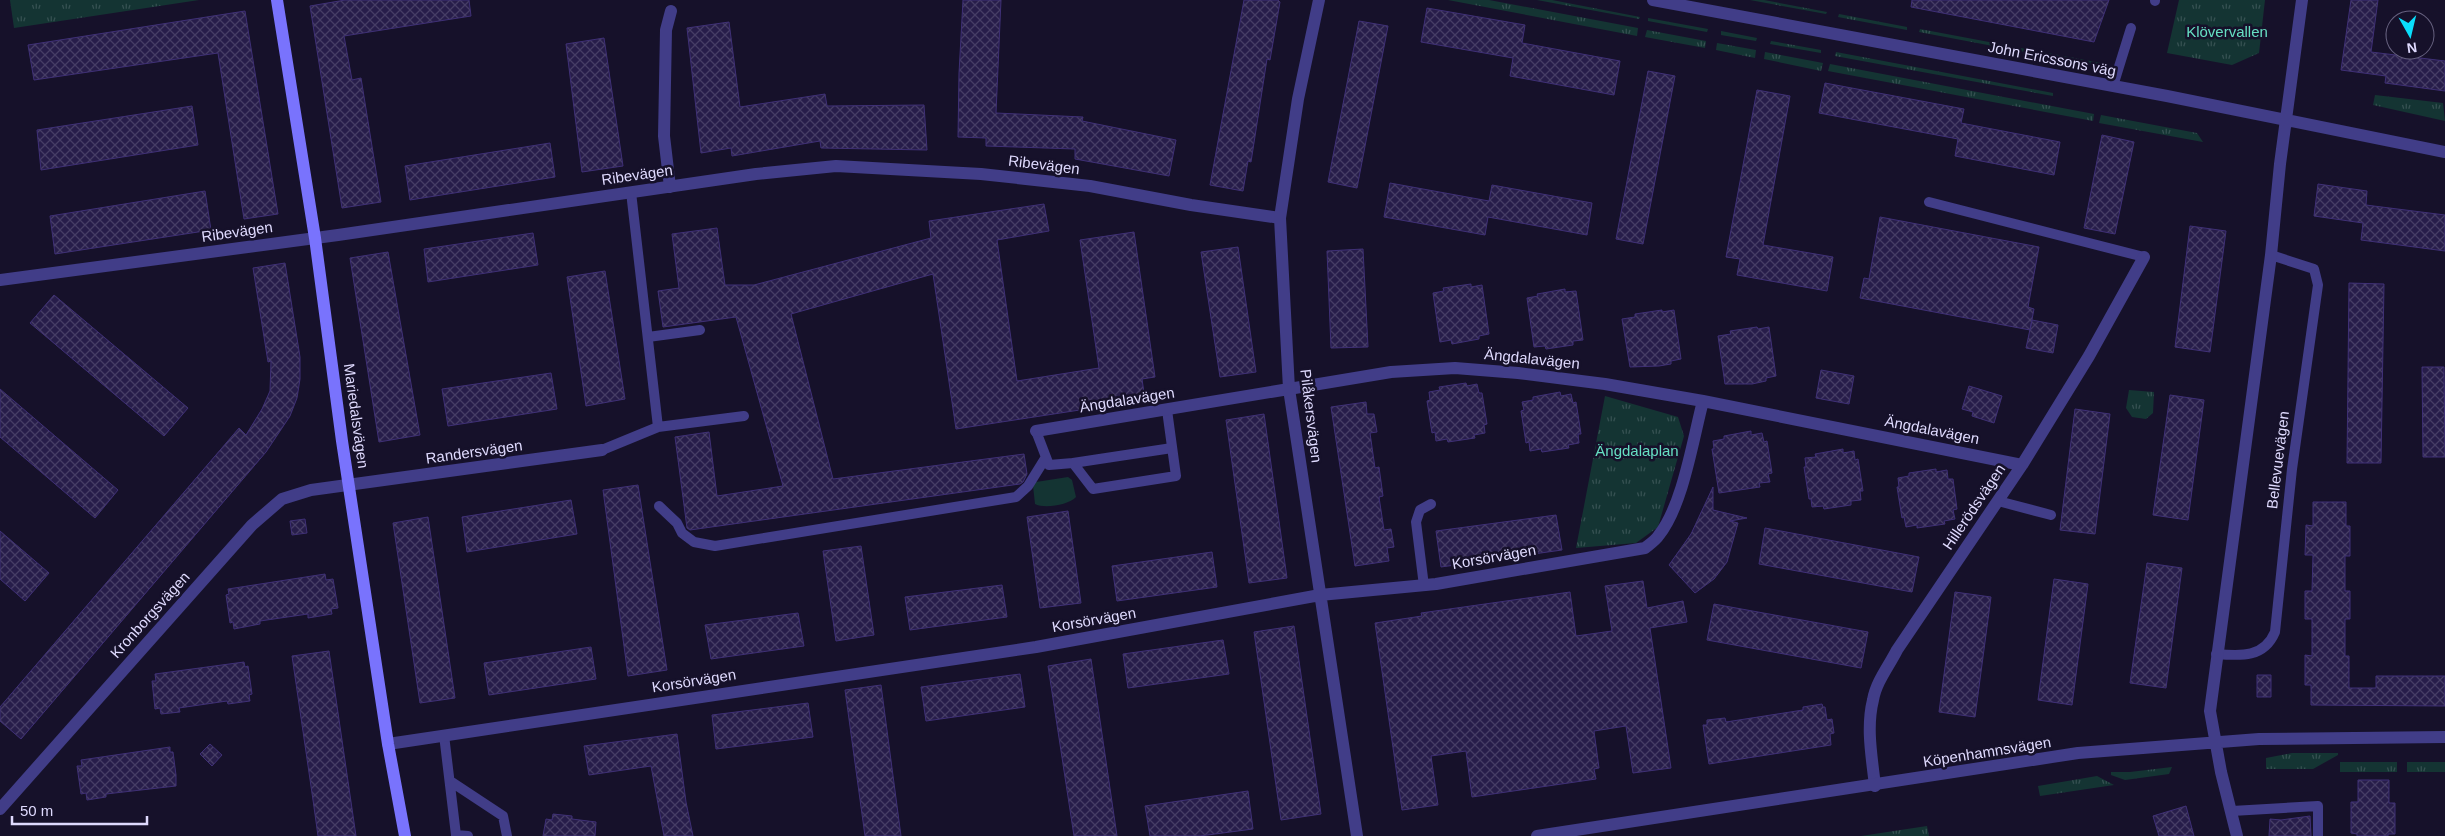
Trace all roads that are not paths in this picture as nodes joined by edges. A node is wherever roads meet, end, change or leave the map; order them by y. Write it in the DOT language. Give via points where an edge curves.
graph roads {
  1 [pos="277,0"];
  2 [pos="1319,0"];
  3 [pos="1653,0"];
  4 [pos="2302,0"];
  5 [pos="671,11"];
  6 [pos="2131,28"];
  7 [pos="2113,86"];
  8 [pos="2287,121"];
  9 [pos="2445,152"];
  10 [pos="670,187"];
  11 [pos="632,192"];
  12 [pos="1929,202"];
  13 [pos="1280,218"];
  14 [pos="315,238"];
  15 [pos="2271,255"];
  16 [pos="2144,257"];
  17 [pos="0,280"];
  18 [pos="700,330"];
  19 [pos="648,337"];
  20 [pos="1289,389"];
  21 [pos="1703,401"];
  22 [pos="1167,410"];
  23 [pos="744,416"];
  24 [pos="658,427"];
  25 [pos="1036,431"];
  26 [pos="1172,448"];
  27 [pos="602,450"];
  28 [pos="1046,457"];
  29 [pos="1073,463"];
  30 [pos="2022,464"];
  31 [pos="350,486"];
  32 [pos="1998,501"];
  33 [pos="1431,504"];
  34 [pos="659,506"];
  35 [pos="2051,515"];
  36 [pos="1424,586"];
  37 [pos="1320,595"];
  38 [pos="2216,654"];
  39 [pos="444,735"];
  40 [pos="2445,738"];
  41 [pos="2214,742"];
  42 [pos="388,744"];
  43 [pos="450,781"];
  44 [pos="1875,786"];
  45 [pos="0,809"];
  46 [pos="2232,811"];
  47 [pos="405,836"];
  48 [pos="468,836"];
  49 [pos="506,836"];
  50 [pos="1357,836"];
  51 [pos="1537,836"];
  52 [pos="2237,836"];
  53 [pos="2318,836"];
  1 -- 14 [label="main road, Mariedalsvägen"];
  2 -- 13 [label="street, Pilåkersvägen" via="1298,99"];
  3 -- 7 [label="street, John Ericssons väg"];
  4 -- 8 [label="street"];
  5 -- 10 [label="street" via="666,30 664,136"];
  6 -- 7 [label="lane"];
  7 -- 8 [label="street, John Ericssons väg"];
  8 -- 9 [label="street, John Ericssons väg"];
  8 -- 15 [label="street"];
  10 -- 11 [label="street, Ribevägen"];
  10 -- 13 [label="street, Ribevägen" via="836,166 922,170 1097,187"];
  11 -- 14 [label="street, Ribevägen"];
  11 -- 19 [label="lane"];
  12 -- 16 [label="lane"];
  13 -- 20 [label="street, Pilåkersvägen"];
  14 -- 17 [label="street, Ribevägen"];
  14 -- 31 [label="main road, Mariedalsvägen"];
  15 -- 38 [label="street"];
  15 -- 38 [label="lane, Bellevuevägen" via="2314,269 2318,285 2292,469 2275,632 2270,644 2258,651 2241,656"];
  16 -- 30 [label="street, Hillerödsvägen" via="2089,356"];
  18 -- 19 [label="lane"];
  19 -- 24 [label="lane"];
  20 -- 21 [label="street, Ängdalavägen" via="1391,372 1455,368 1518,373"];
  20 -- 22 [label="street, Ängdalavägen"];
  20 -- 37 [label="street, Pilåkersvägen"];
  21 -- 30 [label="street, Ängdalavägen"];
  21 -- 36 [label="street, Korsörvägen" via="1676,503 1659,537 1645,548"];
  22 -- 25 [label="street, Ängdalavägen"];
  22 -- 26 [label="lane"];
  23 -- 24 [label="lane"];
  24 -- 27 [label="lane"];
  25 -- 28 [label="lane"];
  26 -- 29 [label="lane"];
  26 -- 29 [label="lane" via="1176,476 1093,489"];
  27 -- 31 [label="street, Randersvägen"];
  28 -- 29 [label="lane" via="1049,465"];
  28 -- 34 [label="lane" via="1028,486 1016,497 715,546 694,542"];
  30 -- 32 [label="street, Hillerödsvägen"];
  31 -- 42 [label="main road, Mariedalsvägen"];
  31 -- 45 [label="street, Kronborgsvägen" via="311,490 282,499 252,525"];
  32 -- 35 [label="lane"];
  32 -- 44 [label="street, Hillerödsvägen" via="1897,650 1873,698 1870,721"];
  33 -- 36 [label="lane" via="1420,510 1416,522"];
  36 -- 37 [label="street, Korsörvägen"];
  37 -- 39 [label="street, Korsörvägen" via="1036,647"];
  37 -- 50 [label="street, Pilåkersvägen"];
  38 -- 41 [label="street" via="2210,711"];
  39 -- 42 [label="street, Korsörvägen"];
  39 -- 43 [label="lane"];
  40 -- 41 [label="street, Köpenhamnsvägen"];
  41 -- 44 [label="street, Köpenhamnsvägen" via="2078,753"];
  41 -- 46 [label="street"];
  42 -- 47 [label="main road, Mariedalsvägen"];
  43 -- 48 [label="lane" via="456,835"];
  43 -- 49 [label="lane" via="503,816"];
  44 -- 51 [label="street, Köpenhamnsvägen"];
  46 -- 52 [label="street"];
  46 -- 53 [label="lane" via="2318,806"];
}
